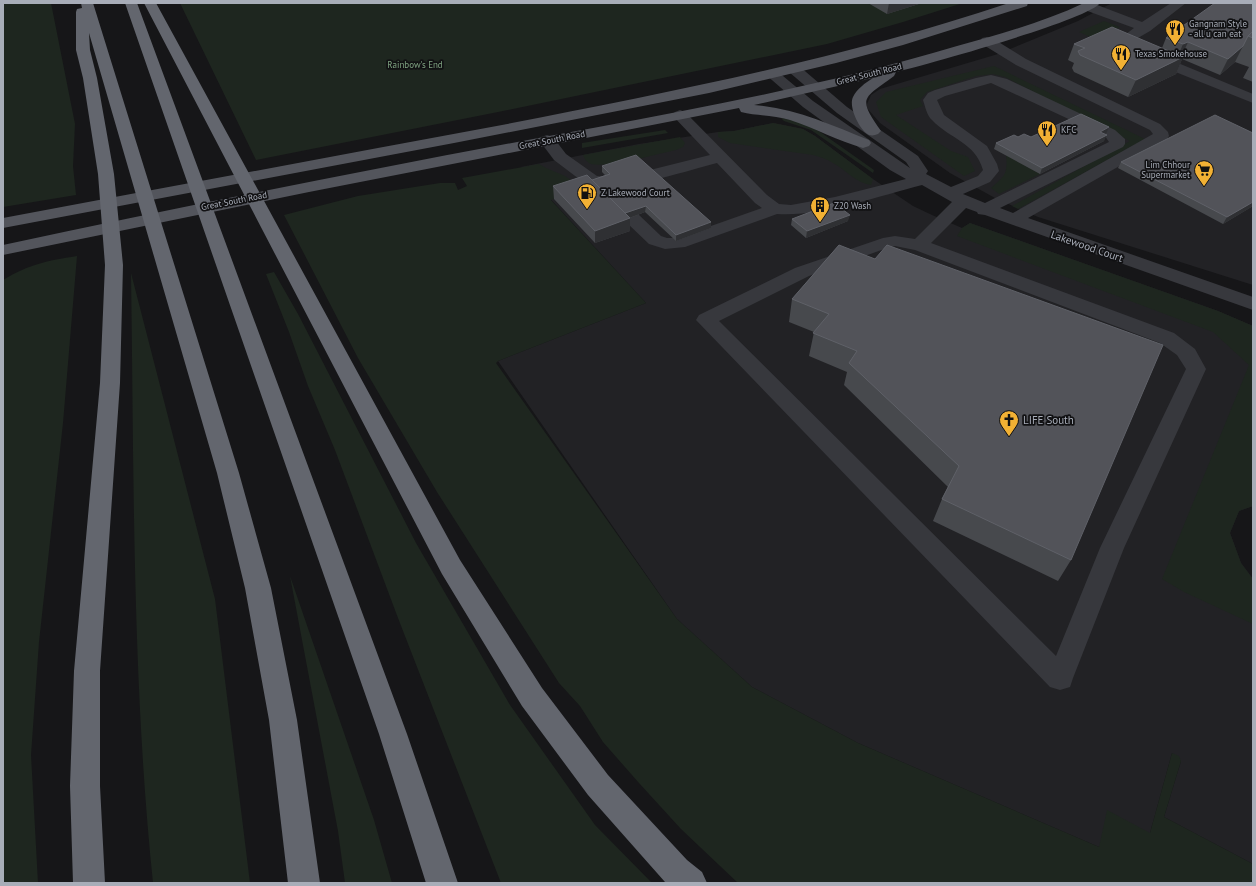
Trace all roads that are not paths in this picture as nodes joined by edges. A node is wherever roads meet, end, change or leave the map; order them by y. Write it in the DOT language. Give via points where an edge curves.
graph roads {
  1 [pos="82,3"];
  2 [pos="88,3"];
  3 [pos="132,3"];
  4 [pos="150,3"];
  5 [pos="1022,3"];
  6 [pos="1180,3"];
  7 [pos="1090,5"];
  8 [pos="1145,28"];
  9 [pos="987,41"];
  10 [pos="897,68"];
  11 [pos="794,69"];
  12 [pos="772,74"];
  13 [pos="815,87"];
  14 [pos="794,92"];
  15 [pos="1253,100"];
  16 [pos="716,108"];
  17 [pos="680,115"];
  18 [pos="868,137"];
  19 [pos="547,140"];
  20 [pos="721,157"];
  21 [pos="924,179"];
  22 [pos="593,181"];
  23 [pos="956,198"];
  24 [pos="775,209"];
  25 [pos="984,210"];
  26 [pos="1013,220"];
  27 [pos="3,223"];
  28 [pos="919,245"];
  29 [pos="3,250"];
  30 [pos="1253,304"];
  31 [pos="89,883"];
  32 [pos="304,883"];
  33 [pos="442,883"];
  34 [pos="691,883"];
  1 -- 31 [label="highway" via="83,50 106,174 114,265 110,383 87,671 85,786"];
  2 -- 32 [label="highway" via="228,473 258,588 283,720"];
  3 -- 33 [label="highway" via="390,727"];
  4 -- 34 [label="highway" via="450,567 487,628 532,697 598,785"];
  5 -- 11 [label="main road, Great South Road" via="908,40"];
  6 -- 8 [label="street"];
  7 -- 8 [label="street"];
  7 -- 9 [label="main road, Great South Road" via="1036,26"];
  8 -- 15 [label="street" via="1124,41 1125,45"];
  9 -- 10 [label="main road, Great South Road"];
  9 -- 26 [label="street" via="1021,62 1155,127 1161,136"];
  10 -- 13 [label="main road, Great South Road"];
  10 -- 18 [label="main road" via="865,91 858,101 857,109 864,121"];
  11 -- 12 [label="main road, Great South Road"];
  11 -- 13 [label="street, Lakewood Court"];
  12 -- 14 [label="street, Lakewood Court"];
  12 -- 27 [label="main road, Great South Road" via="621,107"];
  13 -- 14 [label="main road, Great South Road"];
  13 -- 18 [label="street, Lakewood Court"];
  14 -- 16 [label="main road, Great South Road"];
  14 -- 18 [label="street, Lakewood Court"];
  16 -- 17 [label="main road, Great South Road"];
  16 -- 18 [label="main road" via="771,110"];
  17 -- 19 [label="main road, Great South Road"];
  17 -- 20 [label="street"];
  18 -- 21 [label="street, Lakewood Court" via="896,167"];
  19 -- 22 [label="street" via="560,157"];
  19 -- 29 [label="main road, Great South Road"];
  20 -- 22 [label="street" via="622,182"];
  20 -- 24 [label="street"];
  21 -- 23 [label="street, Lakewood Court"];
  21 -- 24 [label="street" via="836,202 791,210"];
  22 -- 24 [label="street" via="655,240 665,244 679,243"];
  23 -- 25 [label="street, Lakewood Court"];
  23 -- 25 [label="street" via="984,179 991,171 981,150 937,117 930,100 933,96 991,79 1110,133 1118,139 1117,144"];
  23 -- 28 [label="street"];
  25 -- 26 [label="street, Lakewood Court"];
  26 -- 30 [label="street, Lakewood Court"];
  28 -- 28 [label="street" via="1167,338 1184,348 1196,369 1112,548 1060,678 706,320 802,272 895,241"];
}
